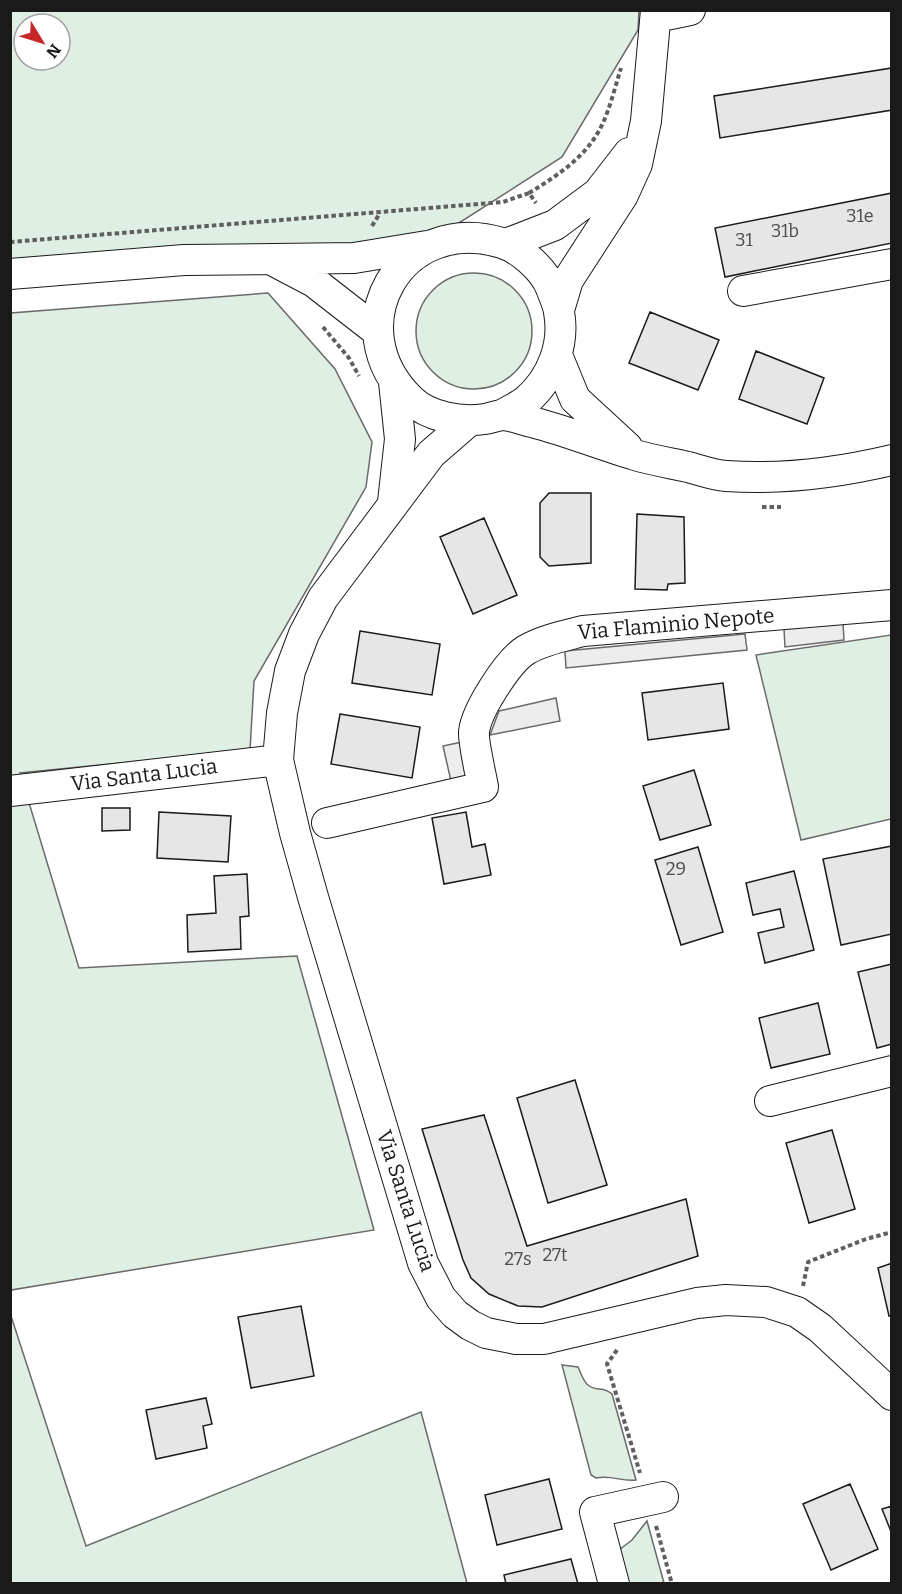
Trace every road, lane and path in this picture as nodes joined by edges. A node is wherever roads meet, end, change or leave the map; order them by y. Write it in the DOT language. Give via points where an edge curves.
graph roads {
  1 [pos="690,10"];
  2 [pos="656,14"];
  3 [pos="622,57"];
  4 [pos="646,121"];
  5 [pos="529,193"];
  6 [pos="506,244"];
  7 [pos="427,246"];
  8 [pos="268,259"];
  9 [pos="891,264"];
  10 [pos="10,274"];
  11 [pos="743,291"];
  12 [pos="559,310"];
  13 [pos="377,331"];
  14 [pos="557,355"];
  15 [pos="394,382"];
  16 [pos="502,415"];
  17 [pos="469,421"];
  18 [pos="636,455"];
  19 [pos="891,460"];
  20 [pos="393,502"];
  21 [pos="891,605"];
  22 [pos="278,760"];
  23 [pos="10,791"];
  24 [pos="327,824"];
  25 [pos="891,1071"];
  26 [pos="770,1101"];
  27 [pos="891,1232"];
  28 [pos="797,1312"];
  29 [pos="627,1347"];
  30 [pos="891,1395"];
  31 [pos="656,1498"];
  32 [pos="614,1584"];
  33 [pos="672,1584"];
  1 -- 2 [label="street"];
  2 -- 4 [label="street, Via Santa Lucia"];
  3 -- 5 [label="path" via="601,127 561,173"];
  4 -- 6 [label="street, Via Santa Lucia" via="628,155 598,193 555,225"];
  4 -- 12 [label="street, Via Santa Lucia" via="637,164 623,195 568,280"];
  6 -- 7 [label="street, Via Santa Lucia" via="479,237 453,238"];
  6 -- 12 [label="street, Via Santa Lucia" via="530,260 549,283"];
  7 -- 8 [label="street" via="354,258"];
  7 -- 13 [label="street, Via Santa Lucia" via="406,261 390,282 380,305"];
  8 -- 10 [label="street" via="184,260"];
  8 -- 13 [label="street" via="314,282"];
  9 -- 11 [label="street"];
  12 -- 14 [label="street, Via Santa Lucia" via="561,333"];
  13 -- 15 [label="street, Via Santa Lucia" via="381,357"];
  14 -- 16 [label="street, Via Santa Lucia" via="545,380 526,401"];
  14 -- 18 [label="street" via="575,399"];
  15 -- 17 [label="street, Via Santa Lucia" via="414,403 431,412"];
  15 -- 20 [label="street, Via Santa Lucia" via="400,439"];
  16 -- 17 [label="street, Via Santa Lucia"];
  16 -- 18 [label="street"];
  17 -- 20 [label="street, Via Santa Lucia" via="431,454"];
  18 -- 19 [label="street" via="724,476 788,477"];
  20 -- 22 [label="street, Via Santa Lucia" via="323,598 304,634 290,671"];
  21 -- 24 [label="street, Via Flaminio Nepote" via="583,631 552,639 524,651 500,676 485,704 474,732 483,787"];
  22 -- 23 [label="street, Via Santa Lucia"];
  22 -- 28 [label="street, Via Santa Lucia" via="310,886 423,1263 441,1298 455,1314 486,1333 544,1339 697,1303 766,1302"];
  25 -- 26 [label="street"];
  27 -- 28 [label="path" via="808,1262"];
  28 -- 30 [label="street, Via Santa Lucia" via="820,1328"];
  29 -- 31 [label="path" via="617,1350 608,1364"];
  31 -- 32 [label="street" via="595,1512"];
  31 -- 33 [label="path"];
}
